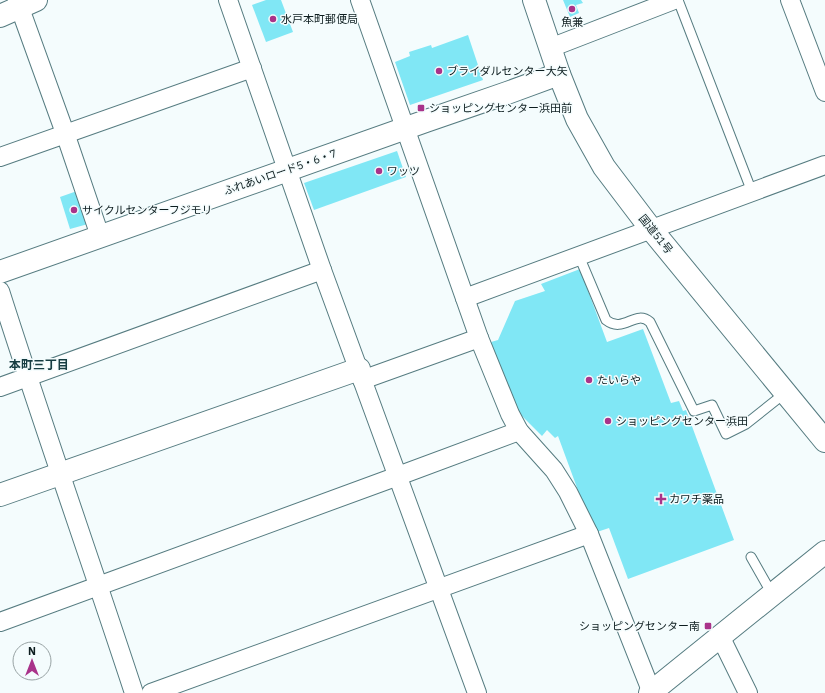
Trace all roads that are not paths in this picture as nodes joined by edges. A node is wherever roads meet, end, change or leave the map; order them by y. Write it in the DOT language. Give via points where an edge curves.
graph roads {
  1 [pos="228,0"];
  2 [pos="360,0"];
  3 [pos="534,0"];
  4 [pos="674,0"];
  5 [pos="678,0"];
  6 [pos="790,0"];
  7 [pos="24,2"];
  8 [pos="0,16"];
  9 [pos="550,48"];
  10 [pos="252,68"];
  11 [pos="559,74"];
  12 [pos="825,92"];
  13 [pos="405,128"];
  14 [pos="65,133"];
  15 [pos="0,157"];
  16 [pos="825,165"];
  17 [pos="287,170"];
  18 [pos="752,192"];
  19 [pos="651,229"];
  20 [pos="100,236"];
  21 [pos="579,256"];
  22 [pos="322,270"];
  23 [pos="0,272"];
  24 [pos="0,291"];
  25 [pos="465,298"];
  26 [pos="479,338"];
  27 [pos="360,374"];
  28 [pos="28,377"];
  29 [pos="0,387"];
  30 [pos="785,393"];
  31 [pos="519,430"];
  32 [pos="825,441"];
  33 [pos="60,475"];
  34 [pos="398,476"];
  35 [pos="0,495"];
  36 [pos="589,534"];
  37 [pos="825,552"];
  38 [pos="751,557"];
  39 [pos="99,586"];
  40 [pos="440,589"];
  41 [pos="772,594"];
  42 [pos="0,622"];
  43 [pos="720,636"];
  44 [pos="651,692"];
  45 [pos="134,693"];
  46 [pos="151,693"];
  47 [pos="478,693"];
  48 [pos="748,693"];
  1 -- 10 [label="street"];
  2 -- 13 [label="street"];
  3 -- 9 [label="main road, 国道51号"];
  4 -- 9 [label="street"];
  5 -- 18 [label="lane"];
  6 -- 12 [label="street"];
  7 -- 8 [label="main road"];
  7 -- 14 [label="street"];
  9 -- 11 [label="main road, 国道51号"];
  10 -- 14 [label="street"];
  10 -- 17 [label="street"];
  11 -- 13 [label="main road, ふれあいロード5・6・7"];
  11 -- 19 [label="main road, 国道51号" via="577,119 604,167"];
  13 -- 17 [label="main road, ふれあいロード5・6・7"];
  13 -- 25 [label="street"];
  14 -- 15 [label="street"];
  14 -- 20 [label="street"];
  16 -- 18 [label="street"];
  17 -- 20 [label="main road, ふれあいロード5・6・7"];
  17 -- 22 [label="street"];
  18 -- 19 [label="street"];
  19 -- 21 [label="street"];
  19 -- 30 [label="main road, 国道51号"];
  20 -- 23 [label="main road, ふれあいロード5・6・7"];
  21 -- 25 [label="street"];
  21 -- 30 [label="lane" via="606,320 617,326 646,318 694,411 712,405 726,434 746,424"];
  22 -- 27 [label="street"];
  22 -- 28 [label="street"];
  24 -- 28 [label="street"];
  25 -- 26 [label="street"];
  26 -- 27 [label="street"];
  26 -- 31 [label="street"];
  27 -- 33 [label="main road"];
  27 -- 34 [label="street"];
  28 -- 29 [label="street"];
  28 -- 33 [label="street"];
  30 -- 32 [label="main road, 国道51号"];
  31 -- 34 [label="street"];
  31 -- 36 [label="street" via="554,470"];
  33 -- 35 [label="main road"];
  33 -- 39 [label="street"];
  34 -- 39 [label="street"];
  34 -- 40 [label="street"];
  36 -- 40 [label="street"];
  36 -- 44 [label="street"];
  37 -- 41 [label="main road"];
  38 -- 41 [label="lane"];
  39 -- 42 [label="street"];
  39 -- 45 [label="street"];
  40 -- 46 [label="street"];
  40 -- 47 [label="street"];
  41 -- 43 [label="main road"];
  43 -- 44 [label="main road"];
  43 -- 48 [label="street"];
}
